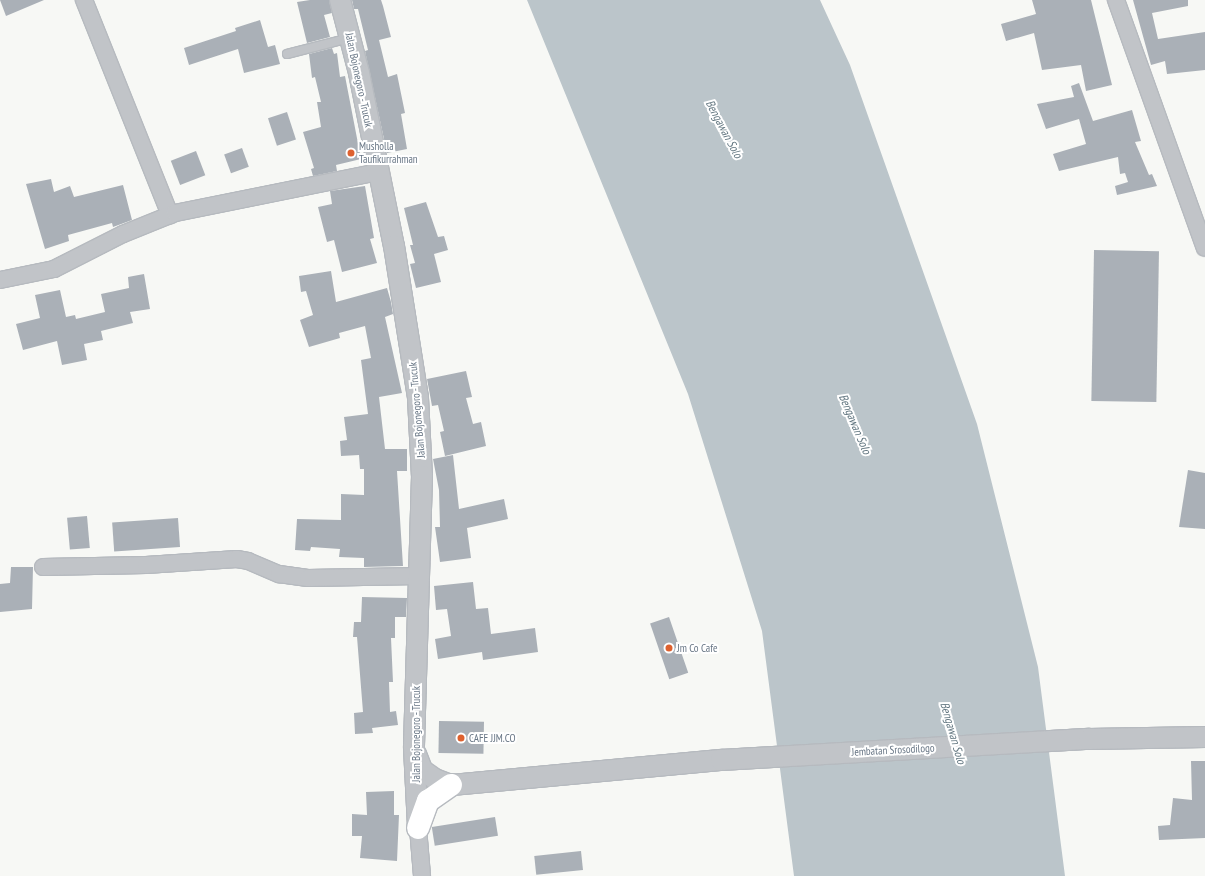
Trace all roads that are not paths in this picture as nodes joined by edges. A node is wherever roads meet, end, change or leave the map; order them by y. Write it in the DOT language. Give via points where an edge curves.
graph roads {
  1 [pos="84,0"];
  2 [pos="340,0"];
  3 [pos="1116,0"];
  4 [pos="351,38"];
  5 [pos="287,54"];
  6 [pos="378,172"];
  7 [pos="170,215"];
  8 [pos="1205,248"];
  9 [pos="0,280"];
  10 [pos="43,567"];
  11 [pos="419,576"];
  12 [pos="1205,737"];
  13 [pos="414,748"];
  14 [pos="451,784"];
  15 [pos="418,828"];
  16 [pos="422,876"];
  1 -- 7 [label="street"];
  2 -- 4 [label="street, Jalan Bojonegoro - Trucuk"];
  3 -- 8 [label="street"];
  4 -- 5 [label="lane"];
  4 -- 6 [label="street, Jalan Bojonegoro - Trucuk"];
  6 -- 7 [label="street" via="328,184 236,199"];
  6 -- 11 [label="street, Jalan Bojonegoro - Trucuk" via="394,246 418,398 422,476"];
  7 -- 9 [label="street" via="123,234 54,268"];
  10 -- 11 [label="street" via="146,565 237,559 279,574 308,578"];
  11 -- 13 [label="street, Jalan Bojonegoro - Trucuk"];
  12 -- 14 [label="street, Jembatan Srosodilogo" via="1089,739 721,760"];
  13 -- 14 [label="street" via="422,770 435,779"];
  13 -- 15 [label="street, Jalan Bojonegoro - Trucuk"];
  14 -- 15 [label="main road" via="428,801"];
  15 -- 16 [label="street"];
}
